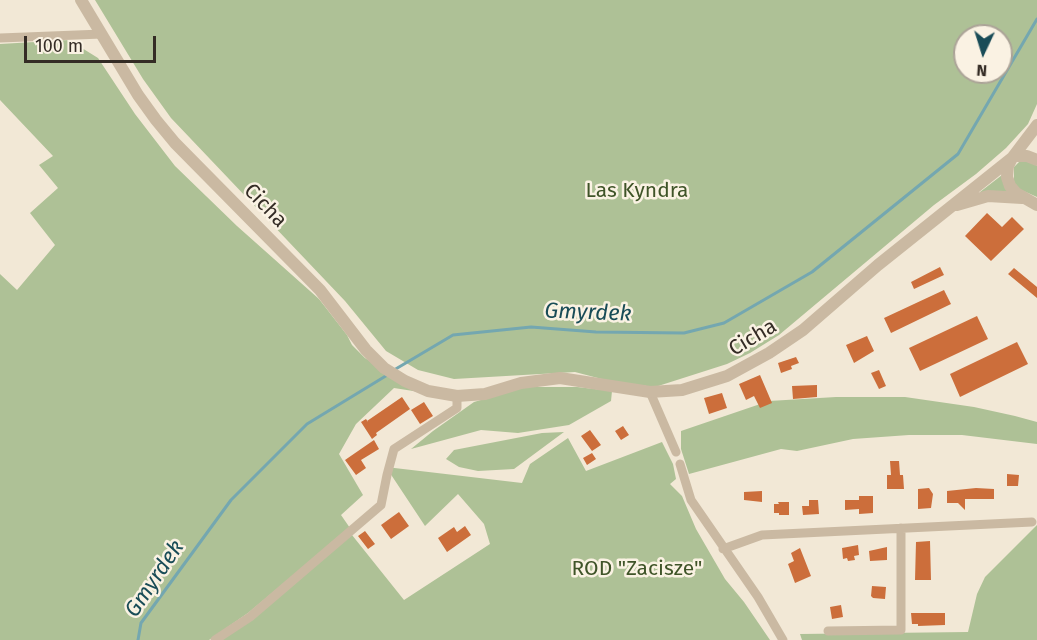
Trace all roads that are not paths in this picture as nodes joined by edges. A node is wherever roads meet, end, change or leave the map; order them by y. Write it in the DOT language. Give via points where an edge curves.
graph roads {
  1 [pos="81,0"];
  2 [pos="102,34"];
  3 [pos="0,38"];
  4 [pos="1037,124"];
  5 [pos="1012,158"];
  6 [pos="1037,160"];
  7 [pos="1032,202"];
  8 [pos="950,207"];
  9 [pos="650,392"];
  10 [pos="457,396"];
  11 [pos="676,452"];
  12 [pos="680,464"];
  13 [pos="1032,522"];
  14 [pos="901,528"];
  15 [pos="723,549"];
  16 [pos="828,631"];
  17 [pos="215,640"];
  18 [pos="783,640"];
  1 -- 2 [label="street, Cicha"];
  2 -- 3 [label="street"];
  2 -- 10 [label="street, Cicha" via="138,95 175,143 320,290 366,350 391,372 429,391"];
  4 -- 5 [label="street, Cicha"];
  5 -- 6 [label="street" via="1027,156"];
  5 -- 7 [label="street" via="1007,177 1010,186"];
  5 -- 8 [label="street, Cicha"];
  7 -- 8 [label="street" via="988,196"];
  8 -- 9 [label="street, Cicha" via="803,330 769,353 710,382 682,390"];
  9 -- 10 [label="street, Cicha" via="560,378"];
  9 -- 11 [label="street"];
  10 -- 17 [label="street" via="457,408 394,449 381,505 250,617"];
  12 -- 15 [label="street" via="691,500"];
  13 -- 14 [label="street"];
  14 -- 15 [label="street" via="762,535"];
  14 -- 16 [label="street" via="901,630"];
  15 -- 18 [label="street"];
}
